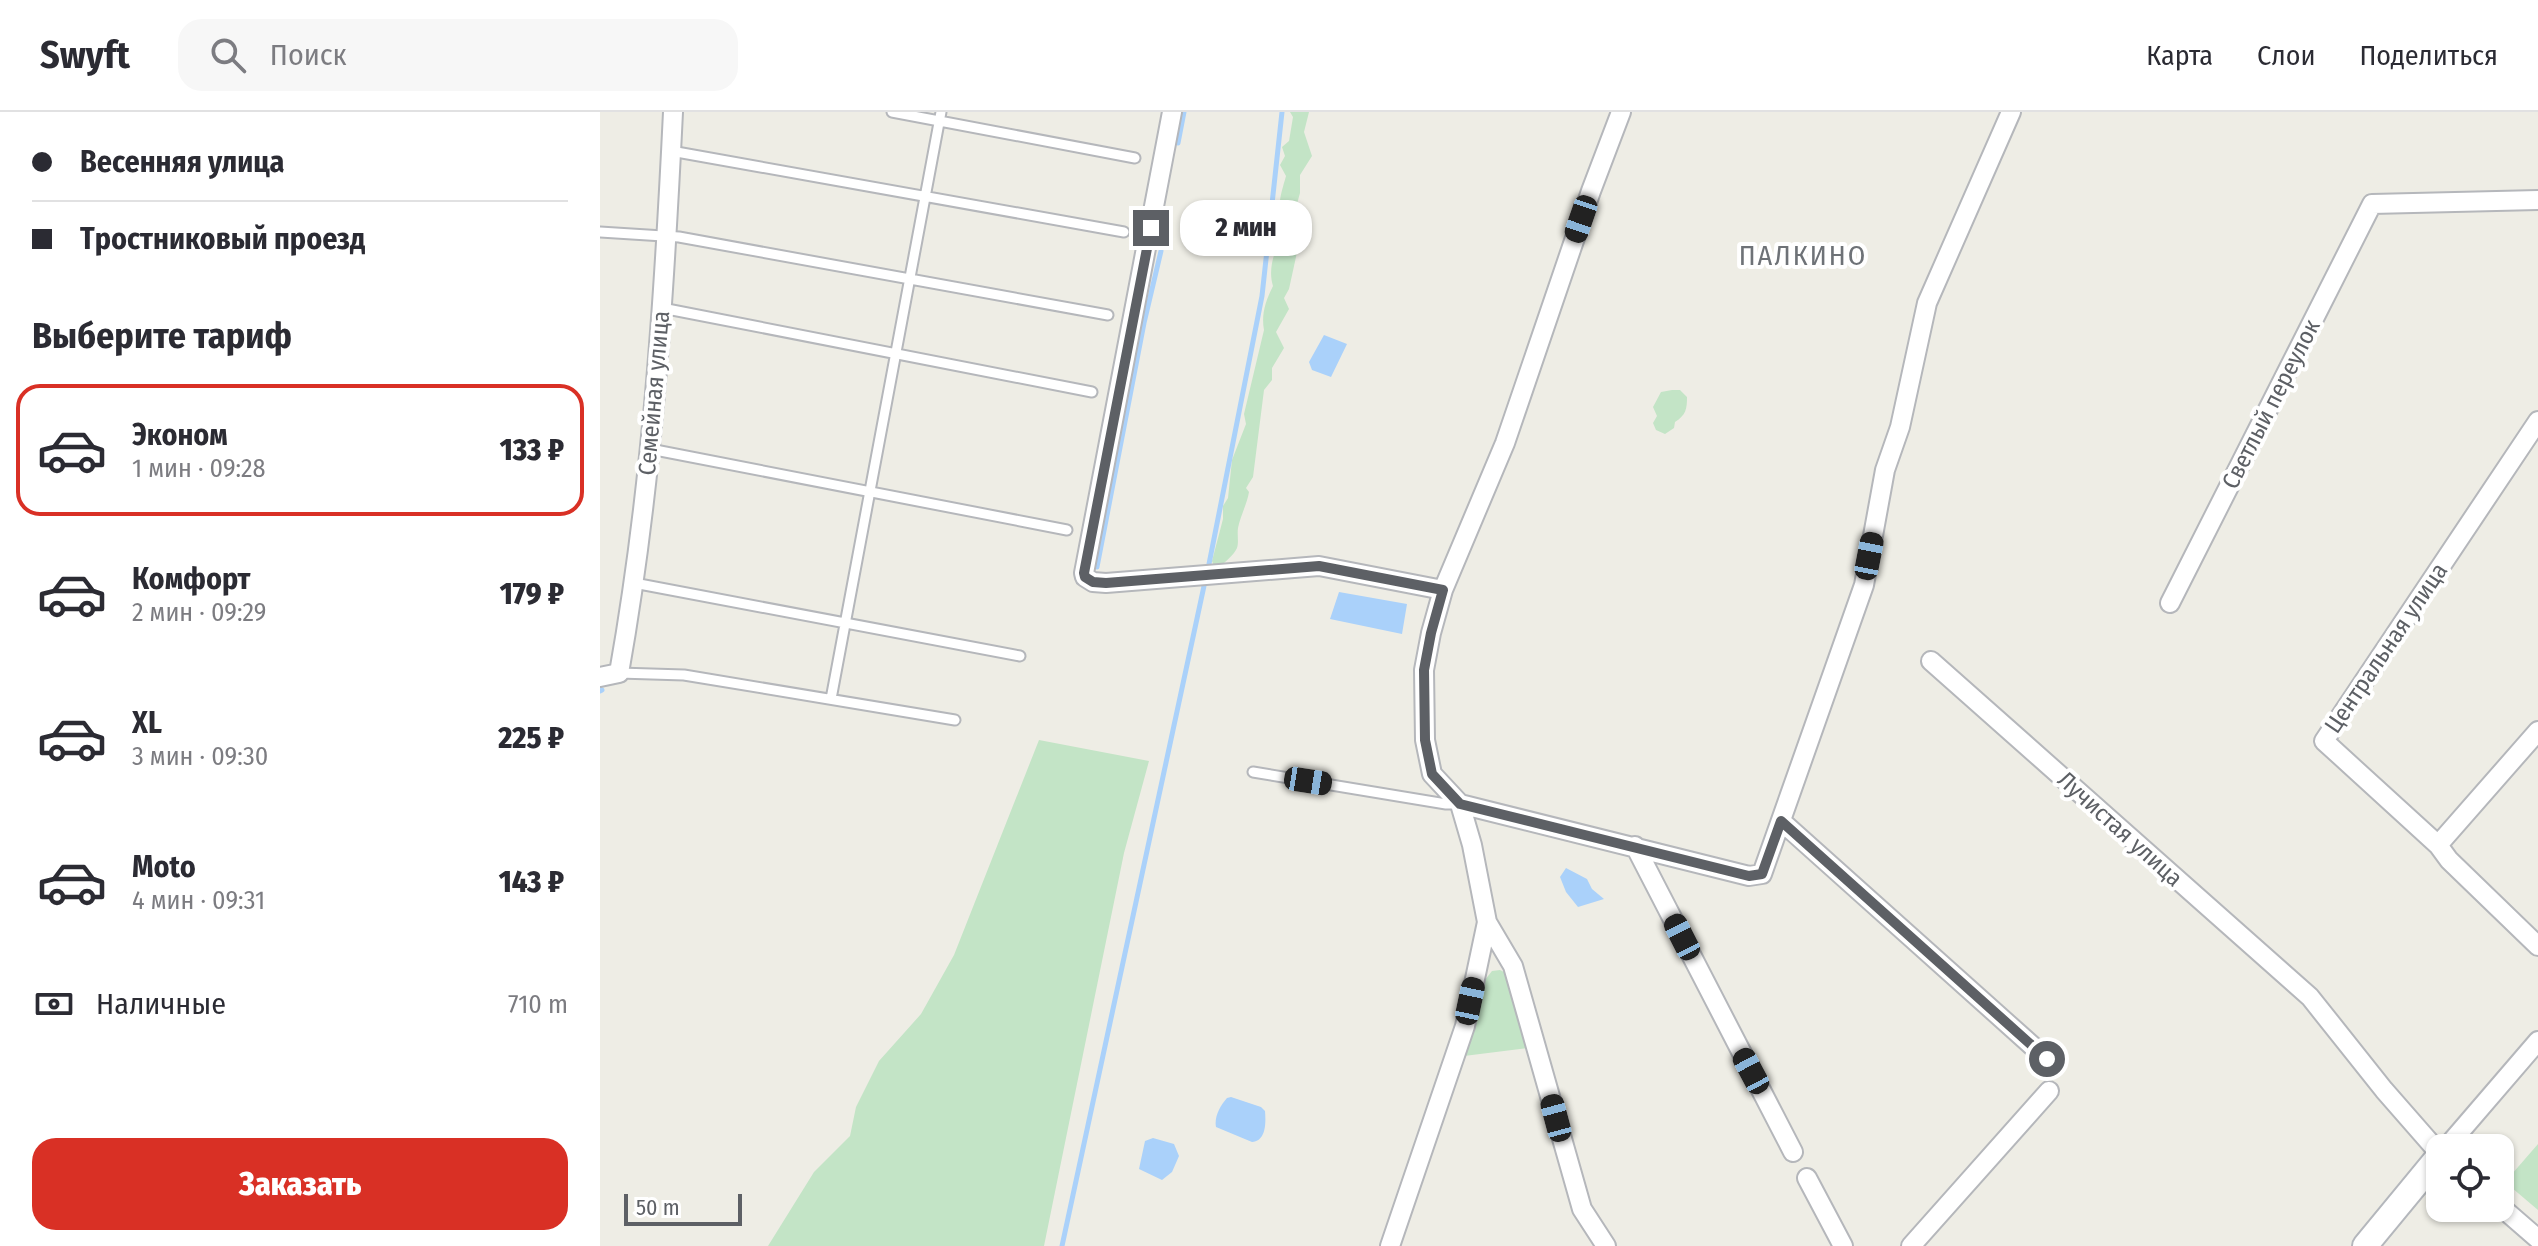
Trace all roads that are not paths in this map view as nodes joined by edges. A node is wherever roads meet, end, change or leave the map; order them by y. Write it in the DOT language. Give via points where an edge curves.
graph roads {
  1 [pos="673,112"];
  2 [pos="892,112"];
  3 [pos="1172,112"];
  4 [pos="1621,112"];
  5 [pos="2011,112"];
  6 [pos="940,116"];
  7 [pos="671,151"];
  8 [pos="1135,158"];
  9 [pos="924,196"];
  10 [pos="2538,200"];
  11 [pos="600,232"];
  12 [pos="1124,232"];
  13 [pos="667,236"];
  14 [pos="908,279"];
  15 [pos="665,309"];
  16 [pos="1108,315"];
  17 [pos="895,354"];
  18 [pos="1092,392"];
  19 [pos="2538,421"];
  20 [pos="656,450"];
  21 [pos="871,492"];
  22 [pos="1067,530"];
  23 [pos="641,585"];
  24 [pos="1443,590"];
  25 [pos="2170,603"];
  26 [pos="846,623"];
  27 [pos="1020,656"];
  28 [pos="1931,661"];
  29 [pos="619,673"];
  30 [pos="600,677"];
  31 [pos="831,699"];
  32 [pos="955,720"];
  33 [pos="2538,731"];
  34 [pos="1253,772"];
  35 [pos="1460,804"];
  36 [pos="1781,821"];
  37 [pos="2438,845"];
  38 [pos="1635,846"];
  39 [pos="1487,922"];
  40 [pos="2538,946"];
  41 [pos="2538,1041"];
  42 [pos="2047,1059"];
  43 [pos="2049,1091"];
  44 [pos="2458,1134"];
  45 [pos="2426,1138"];
  46 [pos="1793,1152"];
  47 [pos="2426,1171"];
  48 [pos="1807,1178"];
  49 [pos="2514,1218"];
  50 [pos="2538,1239"];
  51 [pos="1390,1246"];
  52 [pos="1606,1246"];
  53 [pos="1843,1246"];
  54 [pos="1911,1246"];
  55 [pos="2365,1246"];
  1 -- 7 [label="street, Семейная улица"];
  2 -- 6 [label="lane"];
  3 -- 24 [label="street" via="1085,577 1106,583 1319,566"];
  4 -- 24 [label="street" via="1505,443"];
  5 -- 36 [label="street" via="1927,303 1900,427 1885,470 1864,585"];
  6 -- 8 [label="lane"];
  6 -- 9 [label="lane"];
  7 -- 9 [label="lane"];
  7 -- 13 [label="street, Семейная улица"];
  9 -- 12 [label="lane"];
  9 -- 14 [label="lane"];
  10 -- 25 [label="street, Светлый переулок" via="2372,204"];
  11 -- 13 [label="lane"];
  13 -- 14 [label="lane"];
  13 -- 15 [label="street, Семейная улица"];
  14 -- 16 [label="lane"];
  14 -- 17 [label="lane"];
  15 -- 17 [label="lane"];
  15 -- 20 [label="street, Семейная улица"];
  17 -- 18 [label="lane"];
  17 -- 21 [label="lane"];
  19 -- 37 [label="street, Центральная улица" via="2324,741"];
  20 -- 21 [label="lane"];
  20 -- 23 [label="street, Семейная улица"];
  21 -- 22 [label="lane"];
  21 -- 26 [label="lane"];
  23 -- 26 [label="lane"];
  23 -- 29 [label="street, Семейная улица"];
  24 -- 35 [label="street" via="1424,670 1425,740 1432,774"];
  26 -- 27 [label="lane"];
  26 -- 31 [label="lane"];
  28 -- 45 [label="street, Лучистая улица" via="2310,997"];
  29 -- 30 [label="street"];
  29 -- 31 [label="lane" via="684,675"];
  31 -- 32 [label="lane"];
  33 -- 37 [label="street"];
  34 -- 35 [label="lane"];
  35 -- 38 [label="street"];
  35 -- 39 [label="street"];
  36 -- 38 [label="street" via="1762,874 1749,876"];
  36 -- 42 [label="street"];
  37 -- 40 [label="street"];
  38 -- 46 [label="street"];
  39 -- 51 [label="street" via="1465,1026"];
  39 -- 52 [label="street" via="1513,966 1582,1209"];
  41 -- 44 [label="street"];
  43 -- 54 [label="street"];
  47 -- 55 [label="street"];
  48 -- 53 [label="street"];
  49 -- 50 [label="street"];
}
